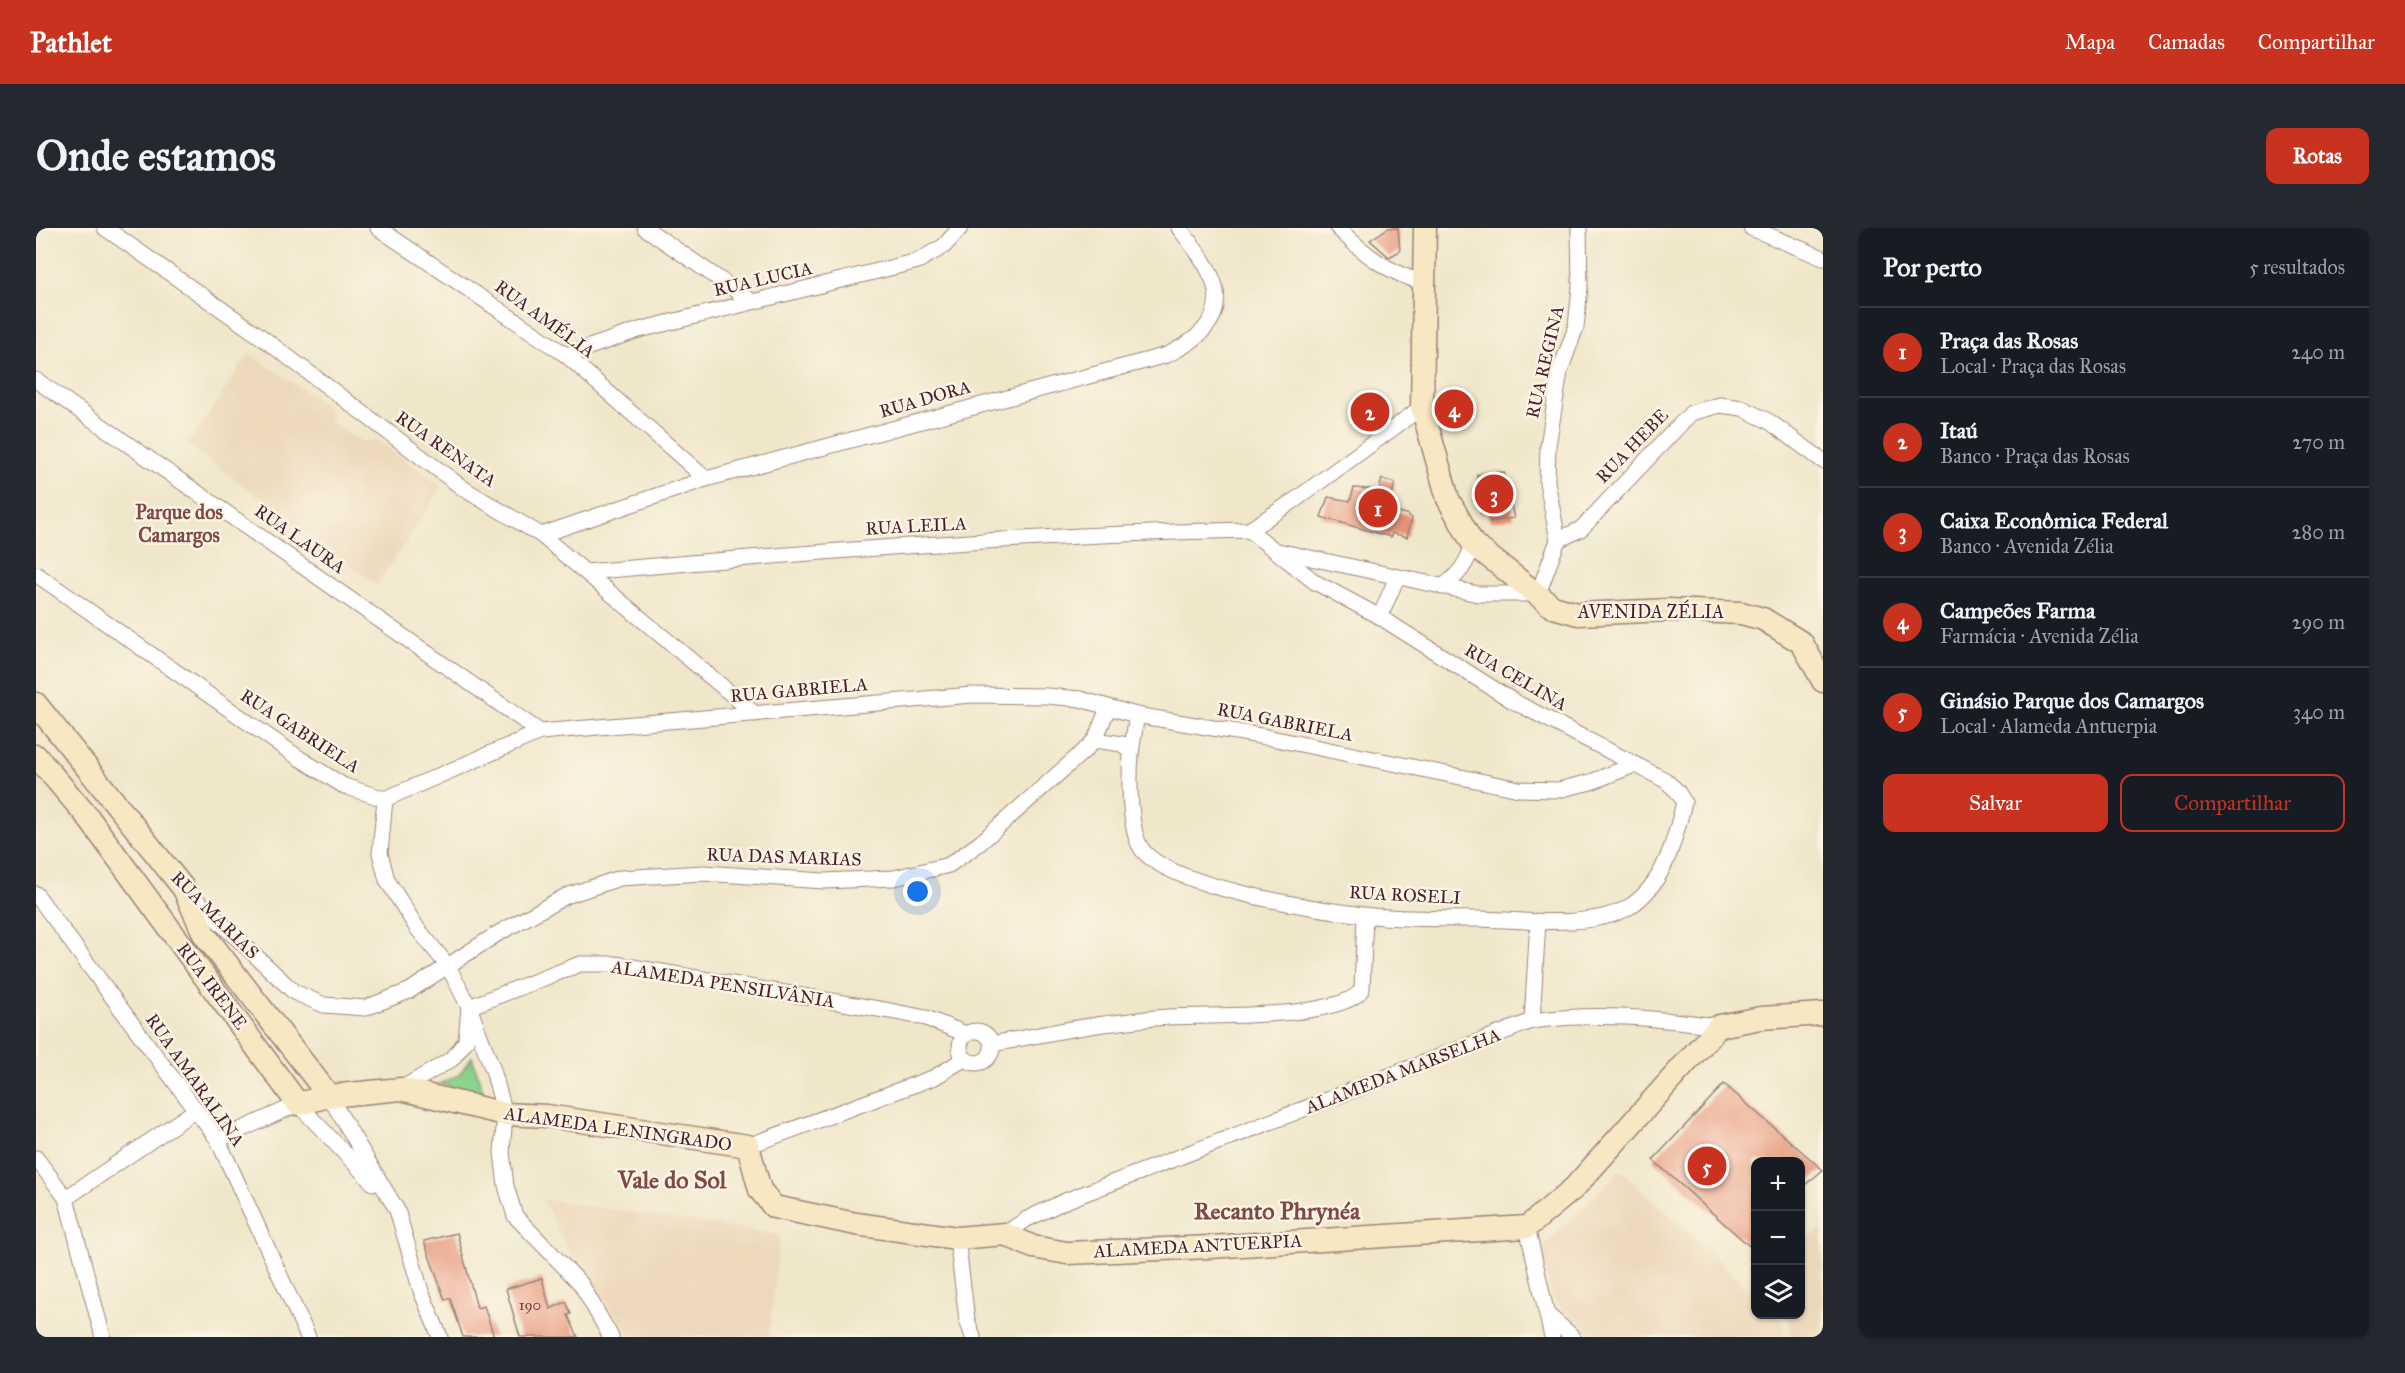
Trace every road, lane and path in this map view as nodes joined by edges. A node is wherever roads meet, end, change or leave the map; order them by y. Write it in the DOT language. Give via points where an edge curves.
graph roads {
  1 [pos="105,228"];
  2 [pos="378,228"];
  3 [pos="645,228"];
  4 [pos="960,228"];
  5 [pos="1179,228"];
  6 [pos="1338,228"];
  7 [pos="1425,228"];
  8 [pos="1579,228"];
  9 [pos="1751,228"];
  10 [pos="1823,258"];
  11 [pos="1426,283"];
  12 [pos="751,301"];
  13 [pos="566,355"];
  14 [pos="36,380"];
  15 [pos="1422,407"];
  16 [pos="1823,461"];
  17 [pos="706,479"];
  18 [pos="1248,530"];
  19 [pos="542,535"];
  20 [pos="1558,540"];
  21 [pos="1473,544"];
  22 [pos="1275,550"];
  23 [pos="586,572"];
  24 [pos="36,574"];
  25 [pos="1397,578"];
  26 [pos="1442,586"];
  27 [pos="1538,594"];
  28 [pos="1380,617"];
  29 [pos="1823,678"];
  30 [pos="36,704"];
  31 [pos="1108,708"];
  32 [pos="755,714"];
  33 [pos="1136,714"];
  34 [pos="540,732"];
  35 [pos="1095,740"];
  36 [pos="1131,752"];
  37 [pos="36,756"];
  38 [pos="1634,765"];
  39 [pos="109,794"];
  40 [pos="386,799"];
  41 [pos="87,816"];
  42 [pos="144,837"];
  43 [pos="118,858"];
  44 [pos="184,889"];
  45 [pos="36,894"];
  46 [pos="1365,916"];
  47 [pos="1538,921"];
  48 [pos="448,966"];
  49 [pos="469,1007"];
  50 [pos="1823,1014"];
  51 [pos="1532,1021"];
  52 [pos="1719,1026"];
  53 [pos="966,1034"];
  54 [pos="992,1044"];
  55 [pos="964,1059"];
  56 [pos="401,1089"];
  57 [pos="330,1096"];
  58 [pos="298,1104"];
  59 [pos="196,1110"];
  60 [pos="505,1114"];
  61 [pos="218,1140"];
  62 [pos="748,1146"];
  63 [pos="36,1158"];
  64 [pos="66,1198"];
  65 [pos="397,1210"];
  66 [pos="1527,1227"];
  67 [pos="1005,1234"];
  68 [pos="957,1238"];
  69 [pos="1549,1316"];
  70 [pos="103,1337"];
  71 [pos="308,1337"];
  72 [pos="440,1337"];
  73 [pos="612,1337"];
  74 [pos="973,1337"];
  75 [pos="1552,1337"];
  76 [pos="1573,1337"];
  1 -- 19 [label="street, RUA RENATA" via="260,336 464,489"];
  2 -- 13 [label="street, RUA AMÉLIA"];
  3 -- 12 [label="street"];
  4 -- 12 [label="street, RUA LUCIA" via="944,246 918,261"];
  5 -- 17 [label="street, RUA DORA" via="1209,267 1217,304 1209,322 1195,338 1167,355"];
  6 -- 11 [label="street" via="1368,257 1406,278"];
  7 -- 11 [label="street, AVENIDA ZÉLIA"];
  8 -- 20 [label="street, RUA REGINA" via="1576,327 1560,371 1548,446 1546,482"];
  9 -- 10 [label="street"];
  11 -- 15 [label="street, AVENIDA ZÉLIA"];
  12 -- 13 [label="street, RUA LUCIA" via="639,330"];
  13 -- 17 [label="street, RUA AMÉLIA"];
  14 -- 34 [label="street, RUA LAURA"];
  15 -- 18 [label="street"];
  15 -- 21 [label="street, AVENIDA ZÉLIA" via="1448,499"];
  16 -- 20 [label="street, RUA HEBE" via="1770,422 1742,408 1720,405 1691,413 1581,529"];
  17 -- 19 [label="street, RUA DORA"];
  18 -- 22 [label="street, RUA CELINA"];
  18 -- 23 [label="street, RUA LEILA" via="786,553"];
  19 -- 23 [label="street, RUA RENATA"];
  20 -- 27 [label="street"];
  21 -- 26 [label="street" via="1468,561 1457,576"];
  21 -- 27 [label="street, AVENIDA ZÉLIA"];
  22 -- 25 [label="street"];
  22 -- 28 [label="street, RUA CELINA" via="1315,582"];
  23 -- 32 [label="street, RUA RENATA"];
  24 -- 40 [label="street, RUA GABRIELA" via="299,758 344,786"];
  25 -- 26 [label="street"];
  25 -- 28 [label="street"];
  26 -- 27 [label="street" via="1478,594"];
  27 -- 29 [label="street, AVENIDA ZÉLIA" via="1553,607 1578,614 1669,610 1741,613 1763,619 1802,643"];
  28 -- 38 [label="street, RUA CELINA" via="1513,700"];
  30 -- 39 [label="street, RUA MARIAS"];
  31 -- 32 [label="street, RUA GABRIELA" via="1080,699 972,695"];
  31 -- 33 [label="street, RUA GABRIELA"];
  31 -- 35 [label="street, RUA DAS MARIAS"];
  32 -- 34 [label="street, RUA GABRIELA"];
  33 -- 36 [label="street, RUA ROSELI"];
  33 -- 38 [label="street, RUA GABRIELA" via="1520,789 1558,790"];
  34 -- 40 [label="street, RUA GABRIELA"];
  35 -- 36 [label="street" via="1122,744"];
  35 -- 48 [label="street, RUA DAS MARIAS" via="980,843 949,865 894,879 824,881 703,873 620,879 566,896"];
  36 -- 46 [label="street, RUA ROSELI" via="1132,820 1141,848 1159,865 1218,889"];
  37 -- 41 [label="street, RUA IRENE"];
  38 -- 47 [label="street, RUA ROSELI" via="1665,780 1684,802 1665,865 1649,892 1627,908 1599,918"];
  39 -- 41 [label="street"];
  39 -- 42 [label="street, RUA MARIAS"];
  40 -- 48 [label="street" via="380,853 387,880 417,928"];
  41 -- 43 [label="street, RUA IRENE"];
  42 -- 43 [label="street"];
  42 -- 44 [label="street, RUA MARIAS"];
  43 -- 58 [label="street, RUA IRENE"];
  44 -- 48 [label="street, RUA MARIAS" via="294,992 324,1005 365,1008 408,991"];
  44 -- 57 [label="street, RUA IRENE" via="204,934"];
  45 -- 59 [label="street, RUA AMARALINA"];
  46 -- 47 [label="street, RUA ROSELI"];
  46 -- 54 [label="street" via="1362,989 1347,1001 1291,1013 1111,1023"];
  47 -- 51 [label="street"];
  48 -- 49 [label="street"];
  49 -- 53 [label="street, ALAMEDA PENSILVÂNIA" via="580,964 615,964 926,1018"];
  49 -- 56 [label="street" via="466,1041 452,1059"];
  49 -- 60 [label="street"];
  50 -- 52 [label="street, ALAMEDA MARSELHA" via="1761,1018"];
  51 -- 52 [label="street, ALAMEDA MARSELHA" via="1620,1015"];
  51 -- 67 [label="street, ALAMEDA MARSELHA" via="1065,1201"];
  52 -- 66 [label="street" via="1574,1188"];
  53 -- 54 [label="street" via="975,1030 984,1033"];
  53 -- 55 [label="street" via="960,1050"];
  54 -- 55 [label="street" via="989,1057 982,1063"];
  55 -- 62 [label="street, ALAMEDA LENINGRADO" via="936,1077"];
  56 -- 57 [label="street"];
  56 -- 60 [label="street, ALAMEDA LENINGRADO"];
  57 -- 58 [label="street"];
  57 -- 65 [label="street, RUA IRENE"];
  58 -- 61 [label="street"];
  58 -- 65 [label="street, RUA IRENE"];
  59 -- 61 [label="street, RUA AMARALINA"];
  59 -- 64 [label="street"];
  60 -- 62 [label="street, ALAMEDA LENINGRADO" via="547,1116"];
  60 -- 73 [label="street" via="502,1152 515,1216 581,1284"];
  61 -- 71 [label="street, RUA AMARALINA"];
  62 -- 68 [label="street, ALAMEDA ANTUERPIA" via="760,1190 774,1207 856,1224"];
  63 -- 64 [label="street"];
  64 -- 70 [label="street"];
  65 -- 72 [label="street, RUA IRENE"];
  66 -- 67 [label="street, ALAMEDA ANTUERPIA" via="1067,1253 1033,1247"];
  66 -- 69 [label="street"];
  67 -- 68 [label="street, ALAMEDA ANTUERPIA"];
  68 -- 74 [label="street" via="967,1320"];
  69 -- 75 [label="street"];
  69 -- 76 [label="street"];
}
